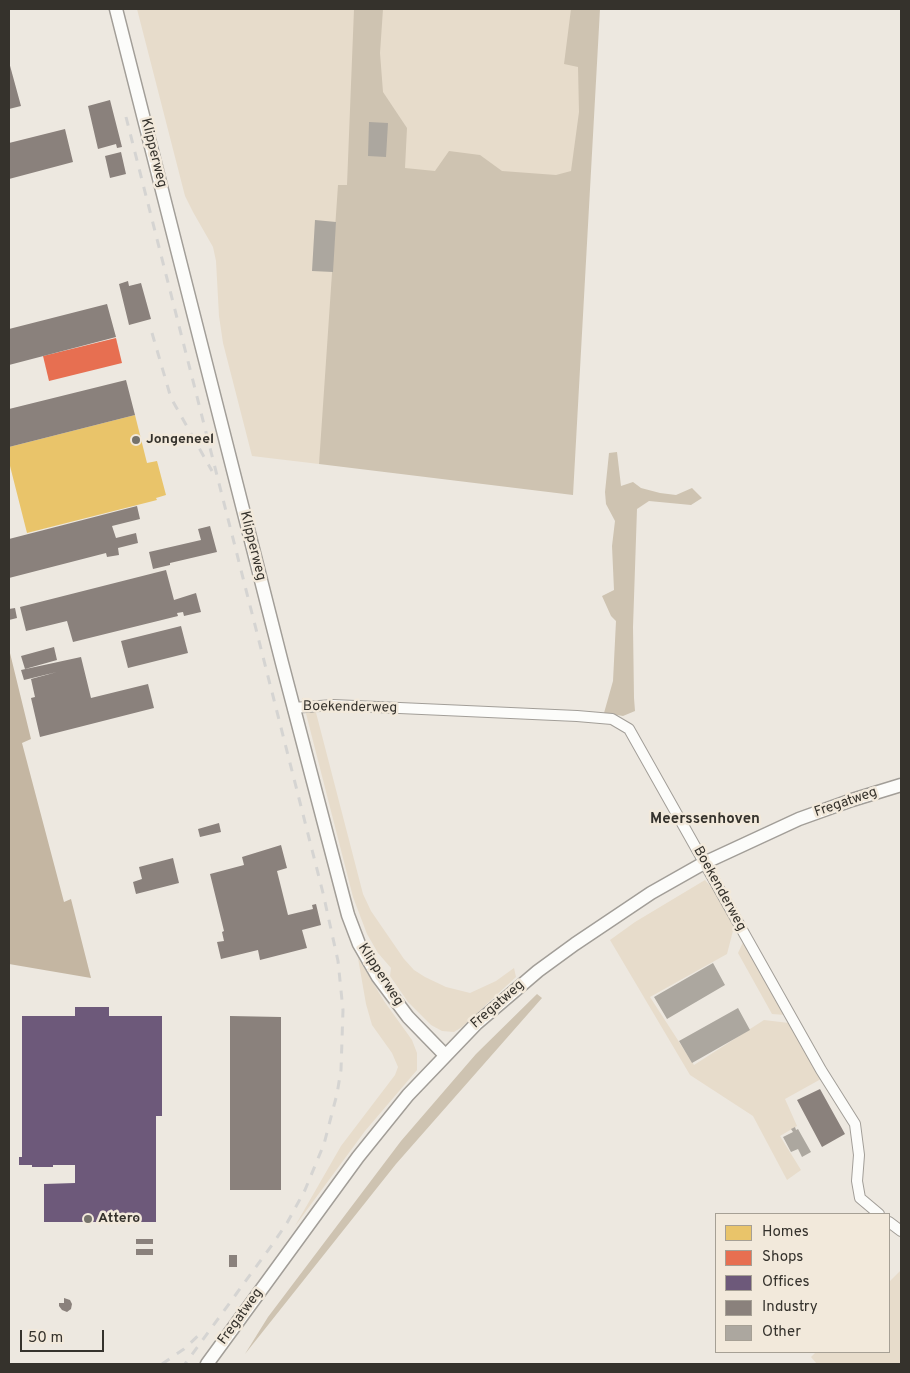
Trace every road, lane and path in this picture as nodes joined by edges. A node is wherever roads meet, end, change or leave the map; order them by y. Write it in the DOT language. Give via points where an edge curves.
graph roads {
  1 [pos="116,9"];
  2 [pos="294,708"];
  3 [pos="901,785"];
  4 [pos="704,863"];
  5 [pos="445,1055"];
  6 [pos="878,1213"];
  7 [pos="890,1223"];
  8 [pos="901,1231"];
  9 [pos="207,1364"];
  1 -- 2 [label="street, Klipperweg"];
  2 -- 4 [label="street, Boekenderweg" via="333,705 577,716 616,721 629,729 637,741"];
  2 -- 5 [label="street, Klipperweg" via="339,886 359,944 378,977 408,1017"];
  3 -- 4 [label="street, Fregatweg" via="799,820"];
  4 -- 5 [label="street, Fregatweg" via="652,892 545,965"];
  4 -- 6 [label="street, Boekenderweg" via="855,1124 860,1198"];
  5 -- 9 [label="street, Fregatweg" via="358,1157"];
  7 -- 8 [label="street"];
}
